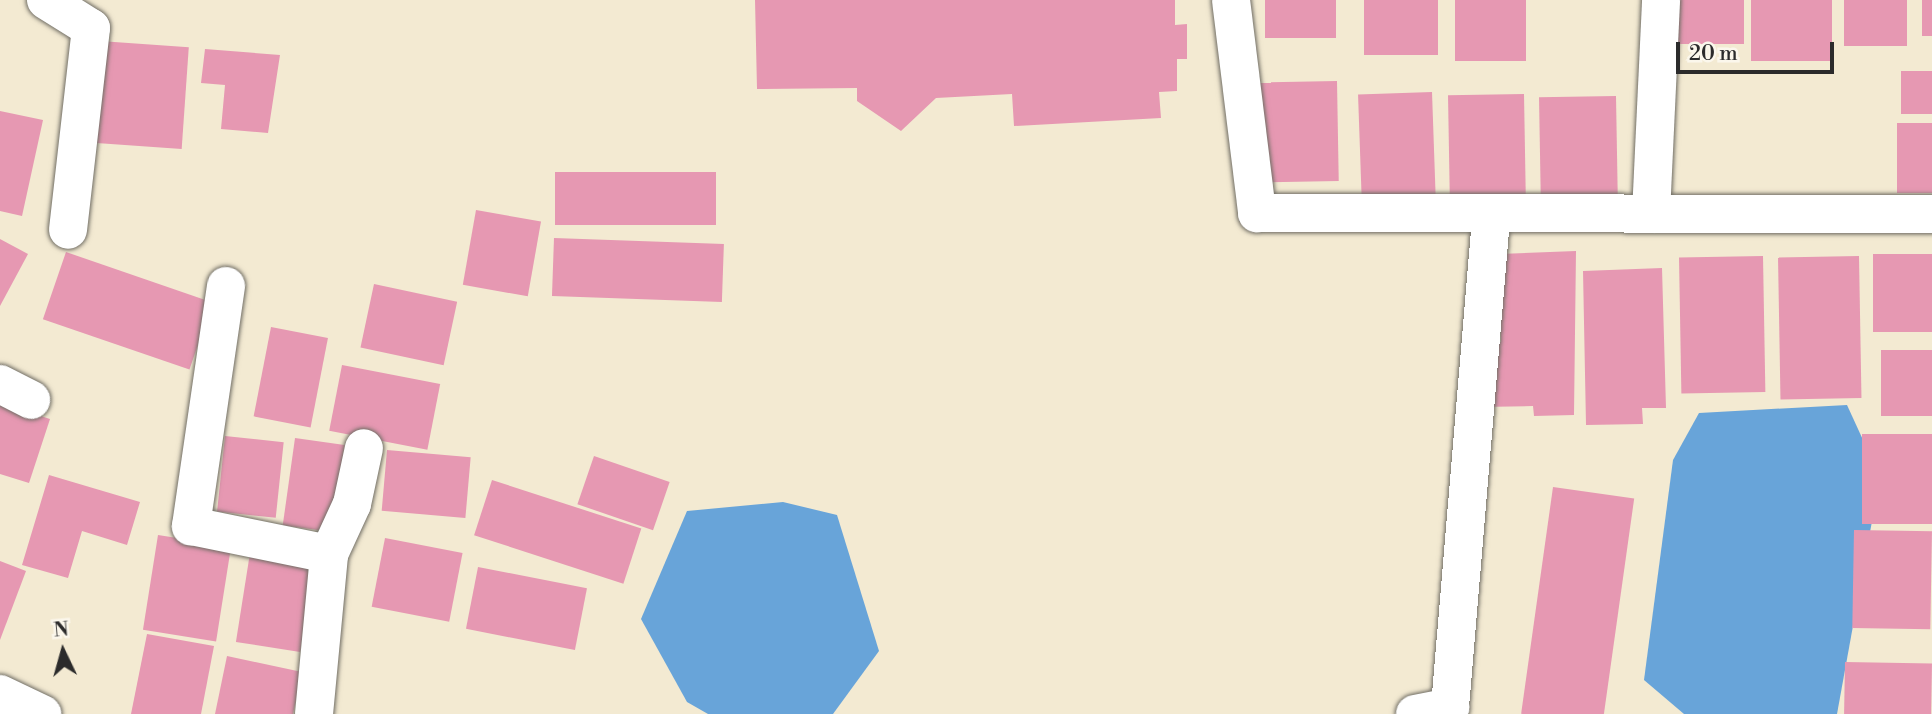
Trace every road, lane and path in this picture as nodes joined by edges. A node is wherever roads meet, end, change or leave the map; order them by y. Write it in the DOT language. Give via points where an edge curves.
graph roads {
  1 [pos="46,0"];
  2 [pos="1231,0"];
  3 [pos="1661,0"];
  4 [pos="1491,214"];
  5 [pos="1651,214"];
  6 [pos="1932,214"];
  7 [pos="68,230"];
  8 [pos="226,286"];
  9 [pos="363,448"];
  10 [pos="329,554"];
  11 [pos="0,694"];
  12 [pos="42,714"];
  13 [pos="314,714"];
  14 [pos="1415,714"];
  1 -- 7 [label="street" via="91,28"];
  2 -- 4 [label="street" via="1257,213"];
  3 -- 5 [label="street"];
  4 -- 5 [label="street"];
  4 -- 14 [label="street" via="1450,707"];
  5 -- 6 [label="street"];
  8 -- 10 [label="street" via="191,526"];
  9 -- 10 [label="street" via="352,504"];
  10 -- 13 [label="street"];
  11 -- 12 [label="street"];
}
